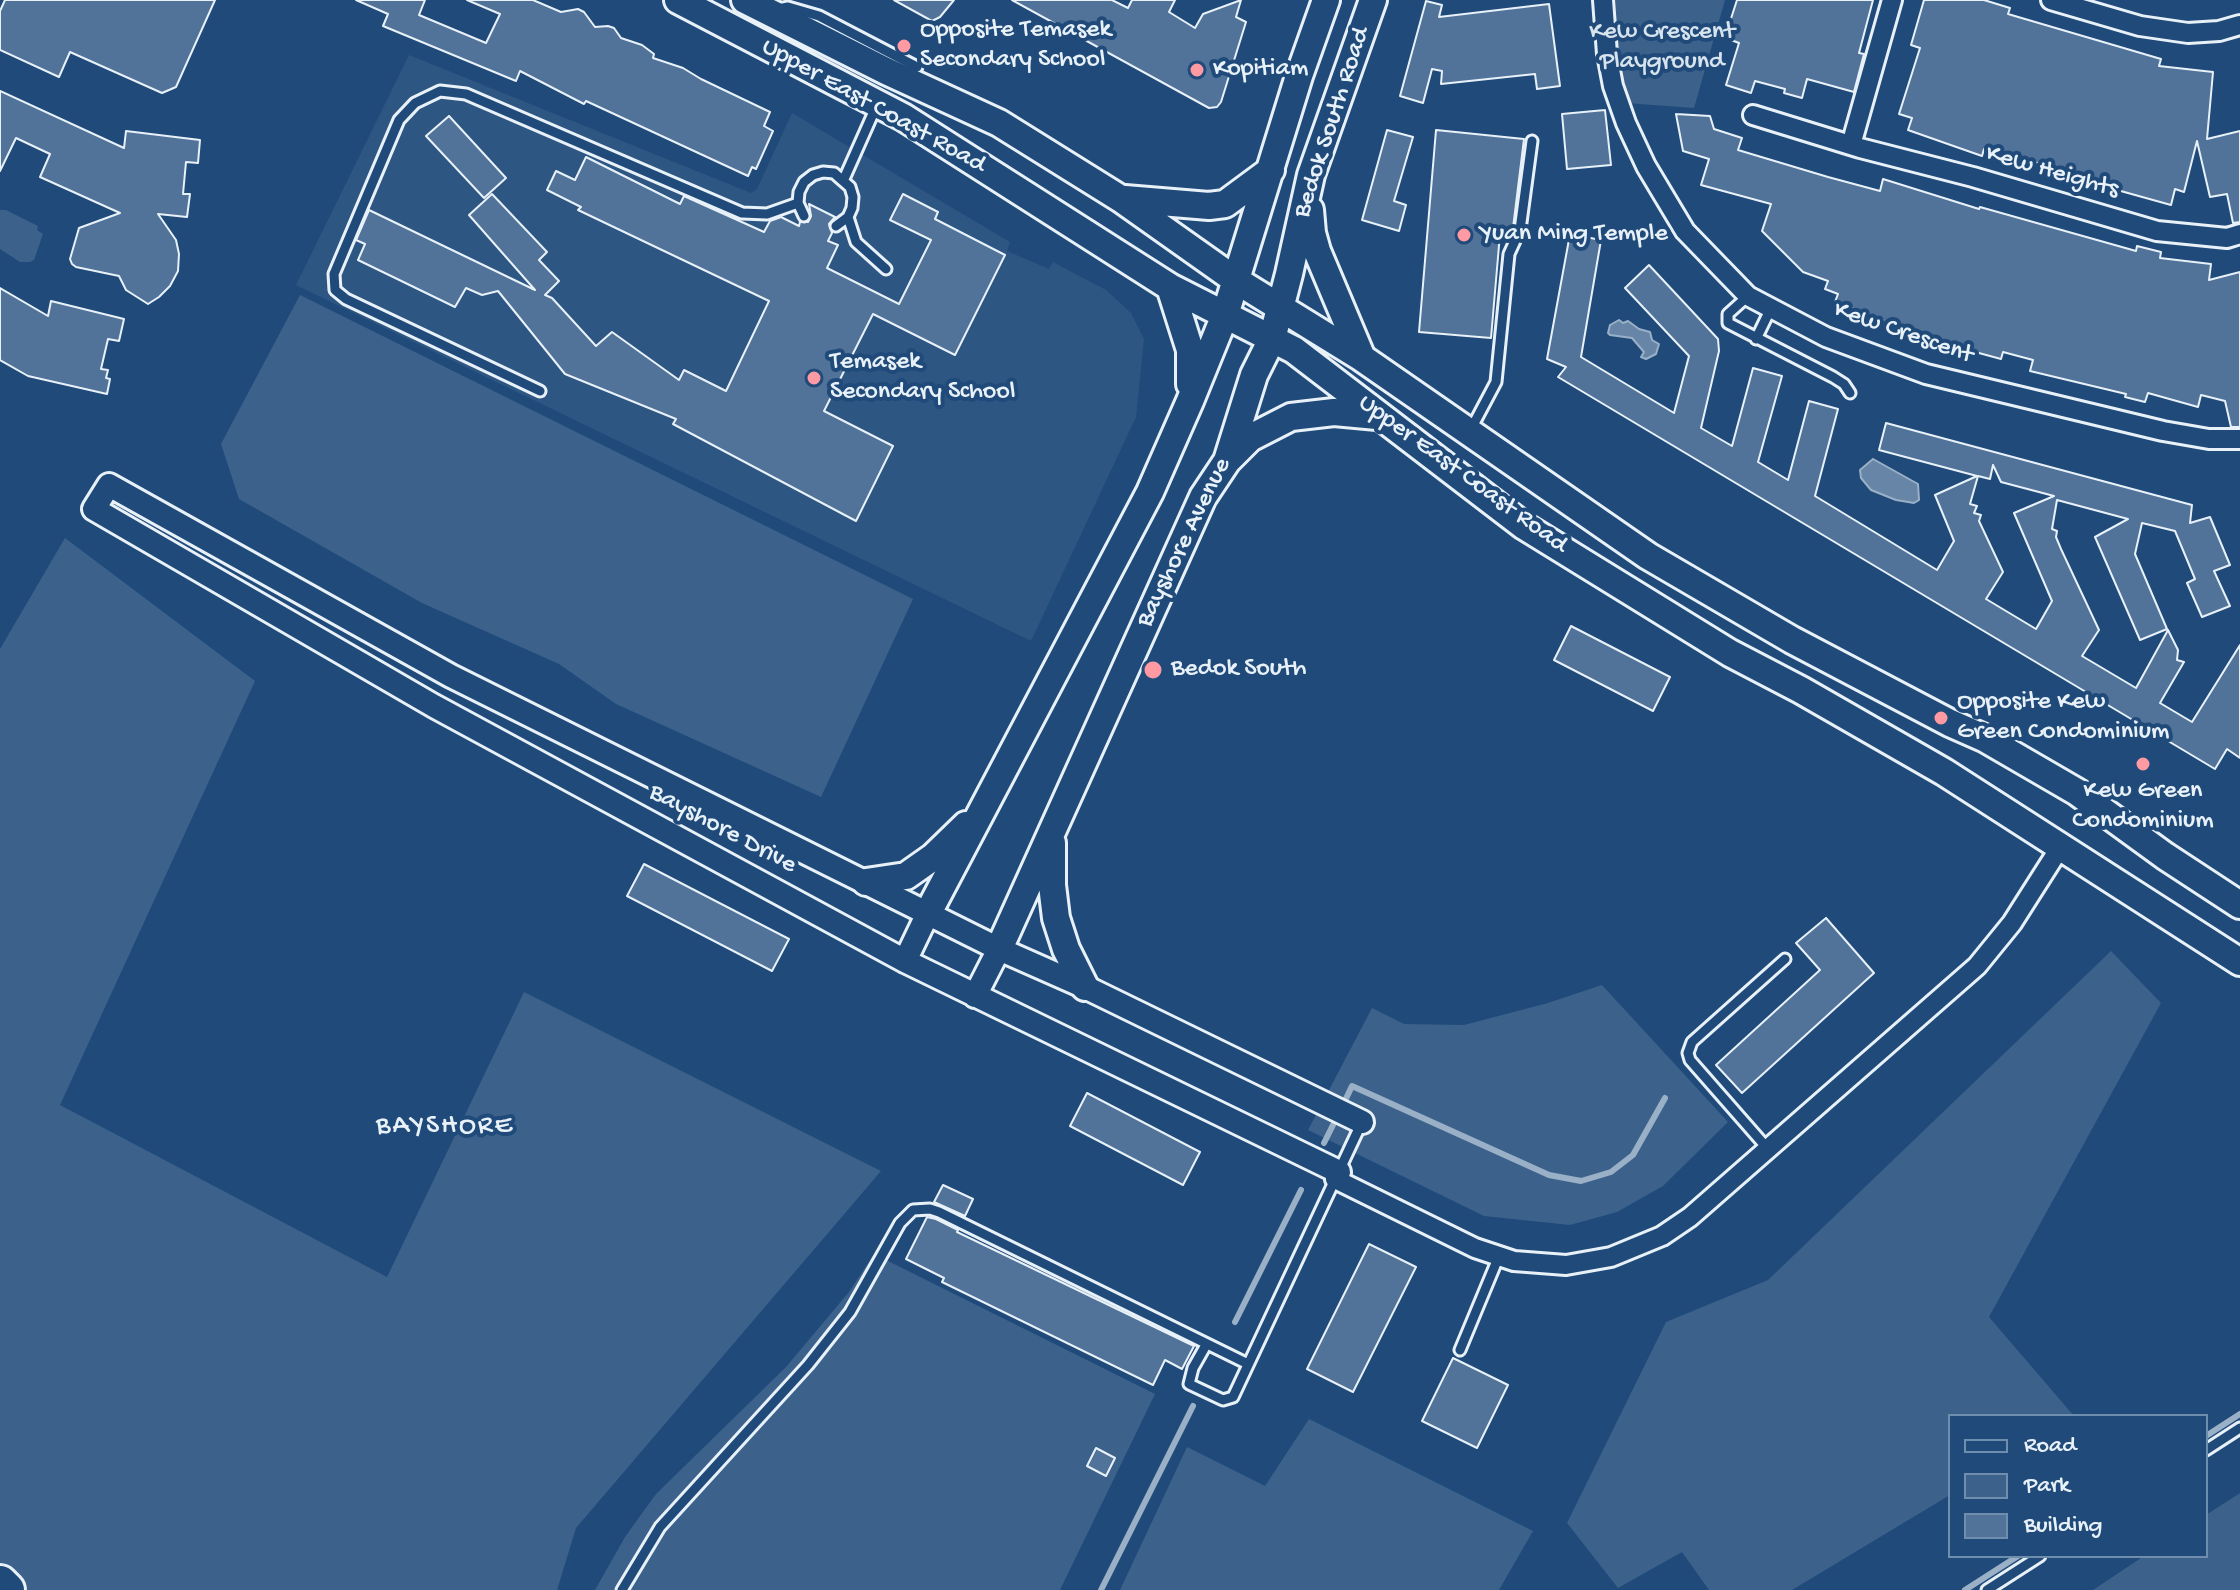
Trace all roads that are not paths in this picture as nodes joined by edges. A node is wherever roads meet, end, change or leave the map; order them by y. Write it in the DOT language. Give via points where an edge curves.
graph roads {
  1 [pos="678,0"];
  2 [pos="1326,0"];
  3 [pos="1373,0"];
  4 [pos="1603,0"];
  5 [pos="1892,0"];
  6 [pos="2051,0"];
  7 [pos="756,5"];
  8 [pos="2240,25"];
  9 [pos="917,67"];
  10 [pos="878,104"];
  11 [pos="1753,115"];
  12 [pos="1532,141"];
  13 [pos="1851,145"];
  14 [pos="1271,170"];
  15 [pos="1311,175"];
  16 [pos="844,179"];
  17 [pos="1121,199"];
  18 [pos="798,203"];
  19 [pos="804,216"];
  20 [pos="848,217"];
  21 [pos="836,226"];
  22 [pos="2240,234"];
  23 [pos="886,269"];
  24 [pos="1234,279"];
  25 [pos="1170,287"];
  26 [pos="1748,296"];
  27 [pos="1772,306"];
  28 [pos="1279,307"];
  29 [pos="1225,315"];
  30 [pos="1272,339"];
  31 [pos="1756,339"];
  32 [pos="1362,358"];
  33 [pos="540,391"];
  34 [pos="1850,393"];
  35 [pos="1190,401"];
  36 [pos="1377,416"];
  37 [pos="1469,434"];
  38 [pos="2240,439"];
  39 [pos="1227,461"];
  40 [pos="134,499"];
  41 [pos="119,524"];
  42 [pos="993,791"];
  43 [pos="1052,831"];
  44 [pos="2061,846"];
  45 [pos="866,882"];
  46 [pos="2240,905"];
  47 [pos="928,913"];
  48 [pos="999,949"];
  49 [pos="1785,959"];
  50 [pos="905,961"];
  51 [pos="2240,962"];
  52 [pos="1085,987"];
  53 [pos="975,996"];
  54 [pos="1362,1122"];
  55 [pos="1768,1149"];
  56 [pos="1337,1175"];
  57 [pos="1499,1256"];
  58 [pos="1206,1345"];
  59 [pos="1460,1350"];
  60 [pos="1248,1364"];
  61 [pos="2240,1428"];
  62 [pos="2208,1449"];
  63 [pos="2037,1558"];
  64 [pos="0,1583"];
  65 [pos="7,1590"];
  66 [pos="622,1590"];
  67 [pos="1987,1590"];
  1 -- 10 [label="main road, Upper East Coast Road"];
  2 -- 14 [label="main road, Bedok South Road"];
  3 -- 15 [label="main road, Bedok South Road"];
  4 -- 26 [label="street, Kew Crescent" via="1613,86 1646,166 1685,231"];
  5 -- 13 [label="street"];
  6 -- 8 [label="street" via="2140,26 2188,33"];
  7 -- 9 [label="lane" via="819,16"];
  7 -- 17 [label="main road, Upper East Coast Road" via="999,123"];
  10 -- 16 [label="lane"];
  10 -- 25 [label="main road, Upper East Coast Road"];
  11 -- 13 [label="street, Kew Heights"];
  12 -- 37 [label="lane" via="1520,230 1509,254 1496,382"];
  13 -- 22 [label="street, Kew Heights" via="2157,231 2227,238"];
  14 -- 17 [label="main road" via="1225,204"];
  14 -- 24 [label="main road, Bedok South Road"];
  15 -- 28 [label="main road, Bedok South Road"];
  15 -- 32 [label="main road" via="1312,233"];
  16 -- 18 [label="lane" via="834,173 813,175 804,182"];
  16 -- 20 [label="lane" via="853,197"];
  17 -- 24 [label="main road, Upper East Coast Road"];
  18 -- 19 [label="lane"];
  18 -- 33 [label="lane" via="767,214 742,213 466,94 440,91 415,103 399,120 334,274 335,290"];
  20 -- 21 [label="lane"];
  20 -- 23 [label="lane" via="856,242"];
  24 -- 28 [label="main road, Upper East Coast Road"];
  24 -- 29 [label="main road, Bedok South Road"];
  25 -- 29 [label="main road, Upper East Coast Road"];
  25 -- 35 [label="main road" via="1190,350"];
  26 -- 27 [label="street, Kew Crescent"];
  26 -- 31 [label="lane" via="1727,319"];
  27 -- 31 [label="lane"];
  27 -- 38 [label="street, Kew Crescent" via="1826,337 1926,374 2150,429"];
  28 -- 30 [label="main road, Bedok South Road"];
  28 -- 32 [label="main road, Upper East Coast Road"];
  29 -- 30 [label="main road, Upper East Coast Road"];
  29 -- 35 [label="main road, Bayshore Avenue"];
  30 -- 36 [label="main road, Upper East Coast Road" via="1336,380"];
  30 -- 39 [label="main road, Bayshore Avenue" via="1254,375"];
  31 -- 34 [label="lane" via="1833,377"];
  32 -- 37 [label="main road, Upper East Coast Road"];
  35 -- 42 [label="main road, Bayshore Avenue" via="1150,492"];
  36 -- 39 [label="main road" via="1334,412 1291,417 1250,438"];
  36 -- 44 [label="main road, Upper East Coast Road" via="1524,526"];
  37 -- 46 [label="main road, Upper East Coast Road" via="1661,564 2077,792"];
  39 -- 43 [label="main road, Bayshore Avenue" via="1203,497"];
  40 -- 41 [label="street"];
  40 -- 41 [label="street, Bayshore Drive" via="109,485 94,509"];
  40 -- 45 [label="street, Bayshore Drive" via="451,676"];
  41 -- 50 [label="street, Bayshore Drive" via="434,706"];
  42 -- 45 [label="main road, Bayshore Avenue" via="958,834 906,876"];
  42 -- 47 [label="main road, Bayshore Avenue"];
  43 -- 48 [label="main road, Bayshore Avenue"];
  43 -- 52 [label="main road, Bayshore Avenue" via="1056,918"];
  44 -- 51 [label="main road, Upper East Coast Road"];
  44 -- 55 [label="street" via="2012,923 1977,966"];
  45 -- 47 [label="street, Bayshore Drive"];
  47 -- 48 [label="street, Bayshore Drive"];
  47 -- 50 [label="street, Bayshore Avenue"];
  48 -- 52 [label="street, Bayshore Drive"];
  48 -- 53 [label="street, Bayshore Avenue"];
  49 -- 55 [label="lane" via="1692,1042 1688,1053"];
  50 -- 53 [label="street, Bayshore Drive"];
  52 -- 54 [label="street, Bayshore Drive"];
  53 -- 56 [label="street, Bayshore Drive"];
  54 -- 56 [label="lane"];
  55 -- 57 [label="street" via="1681,1223 1611,1257 1566,1265"];
  56 -- 57 [label="street"];
  56 -- 60 [label="lane"];
  57 -- 59 [label="lane"];
  58 -- 60 [label="lane"];
  58 -- 60 [label="lane" via="1188,1380 1191,1386 1223,1400 1233,1397"];
  58 -- 66 [label="lane" via="939,1212 913,1210 900,1223 850,1312 660,1527"];
  61 -- 62 [label="lane"];
  63 -- 67 [label="lane"];
  64 -- 65 [label="highway"];
}
